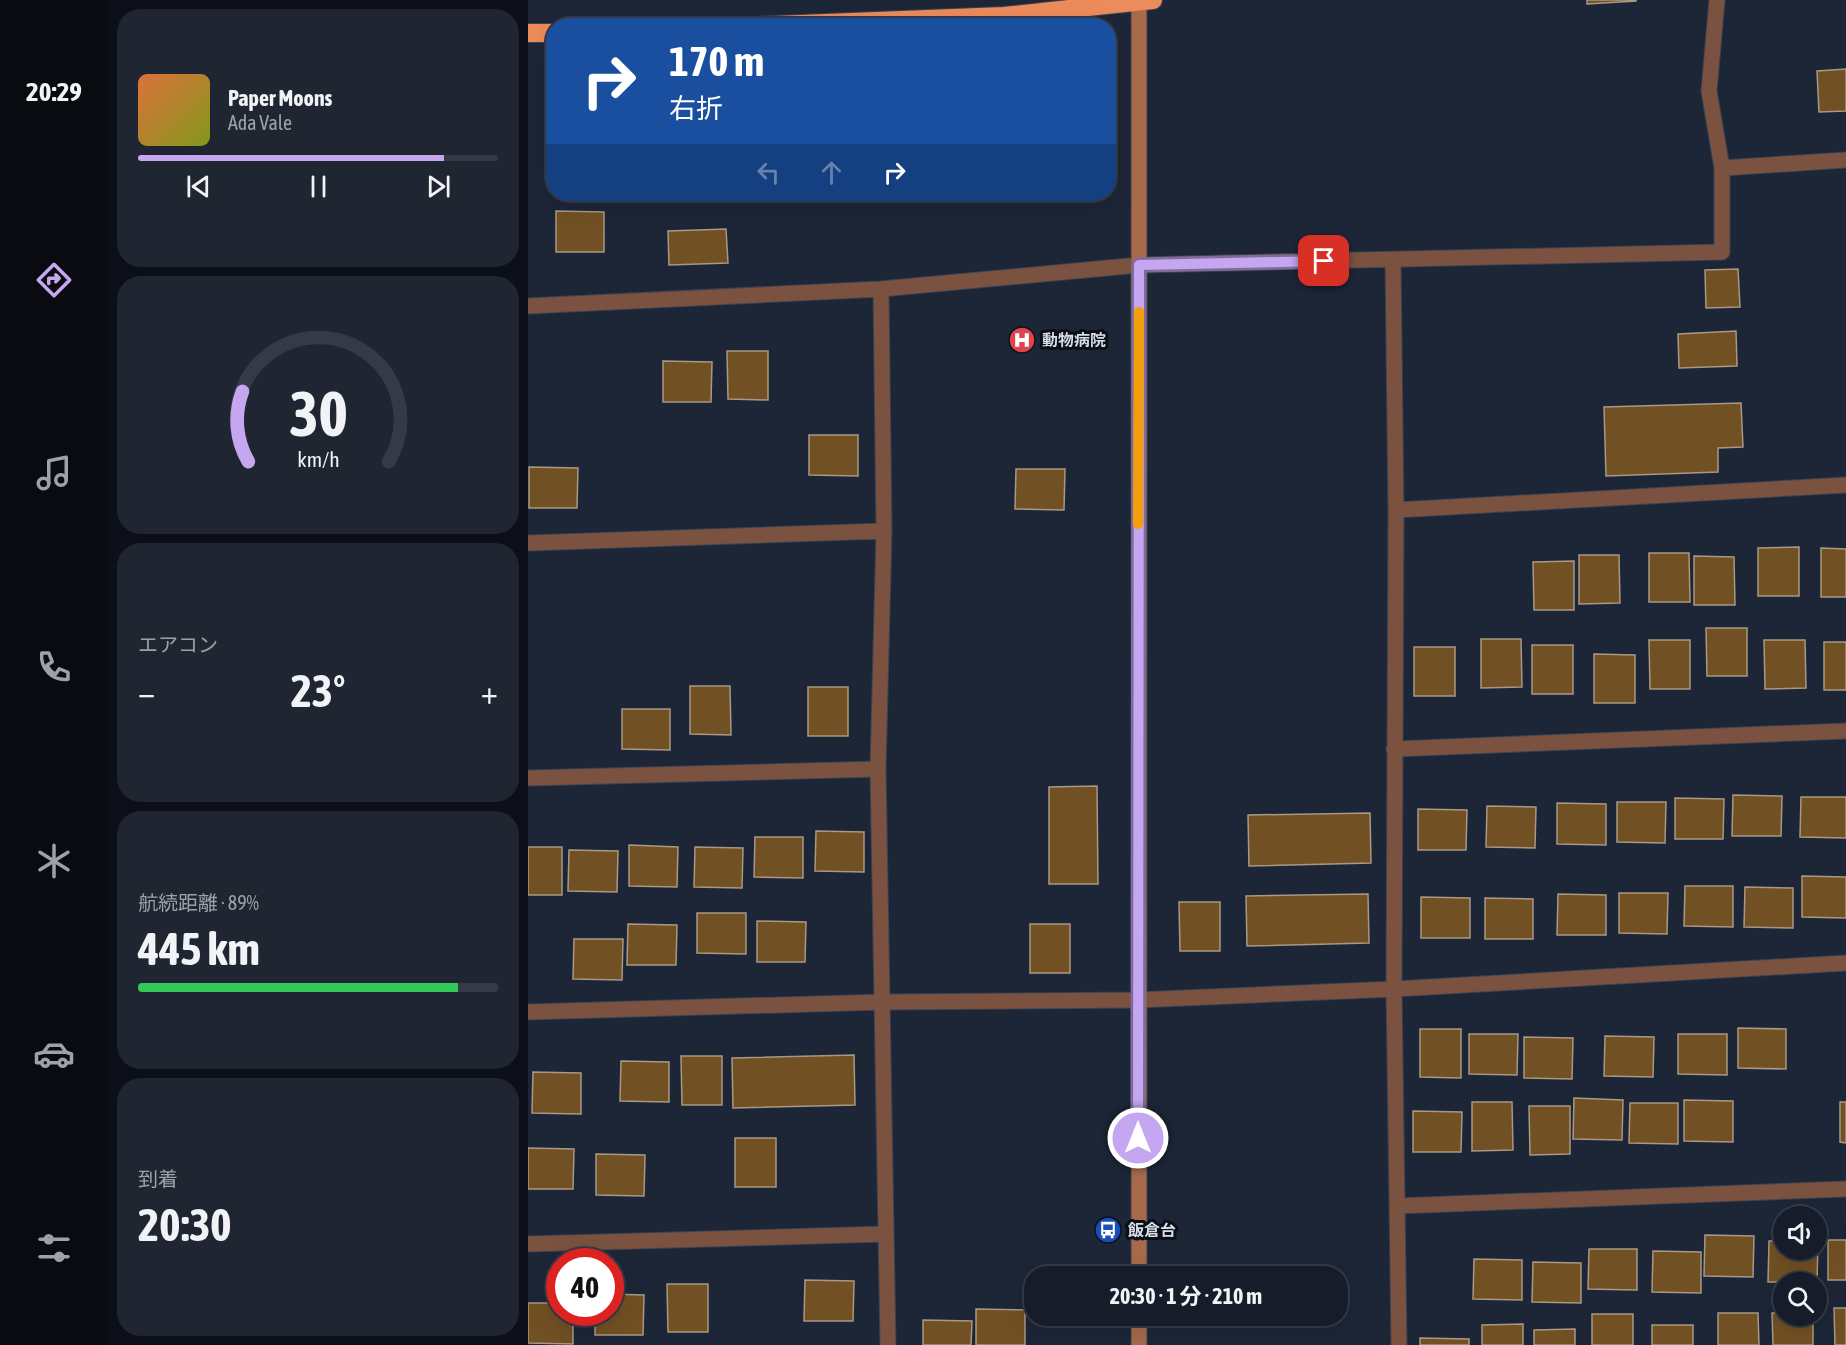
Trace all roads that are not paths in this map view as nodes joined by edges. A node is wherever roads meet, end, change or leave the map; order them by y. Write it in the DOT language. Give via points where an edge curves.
graph roads {
  1 [pos="1718,0"];
  2 [pos="1143,1"];
  3 [pos="954,18"];
  4 [pos="528,33"];
  5 [pos="546,33"];
  6 [pos="1846,160"];
  7 [pos="1722,168"];
  8 [pos="1393,260"];
  9 [pos="1139,265"];
  10 [pos="880,289"];
  11 [pos="528,306"];
  12 [pos="1846,485"];
  13 [pos="1396,510"];
  14 [pos="884,531"];
  15 [pos="528,543"];
  16 [pos="1846,731"];
  17 [pos="1394,750"];
  18 [pos="878,769"];
  19 [pos="528,778"];
  20 [pos="1846,963"];
  21 [pos="1394,988"];
  22 [pos="1137,1000"];
  23 [pos="883,1002"];
  24 [pos="528,1012"];
  25 [pos="1846,1189"];
  26 [pos="1397,1206"];
  27 [pos="886,1234"];
  28 [pos="528,1244"];
  29 [pos="1139,1266"];
  30 [pos="1139,1326"];
  31 [pos="888,1345"];
  32 [pos="1139,1345"];
  33 [pos="1399,1345"];
  1 -- 7 [label="street" via="1709,91"];
  2 -- 3 [label="highway"];
  2 -- 9 [label="street"];
  4 -- 5 [label="highway"];
  6 -- 7 [label="street"];
  7 -- 8 [label="street" via="1722,252"];
  8 -- 9 [label="street"];
  8 -- 13 [label="street"];
  9 -- 10 [label="street"];
  9 -- 22 [label="street"];
  10 -- 11 [label="street"];
  10 -- 14 [label="street"];
  12 -- 13 [label="street"];
  13 -- 17 [label="street"];
  14 -- 15 [label="street"];
  14 -- 18 [label="street"];
  16 -- 17 [label="street"];
  17 -- 21 [label="street"];
  18 -- 19 [label="street"];
  18 -- 23 [label="street"];
  20 -- 21 [label="street"];
  21 -- 22 [label="street"];
  21 -- 26 [label="street"];
  22 -- 23 [label="street"];
  22 -- 29 [label="street"];
  23 -- 24 [label="street"];
  23 -- 27 [label="street"];
  25 -- 26 [label="street"];
  26 -- 33 [label="street"];
  27 -- 28 [label="street"];
  27 -- 31 [label="street"];
  30 -- 32 [label="street"];
}
